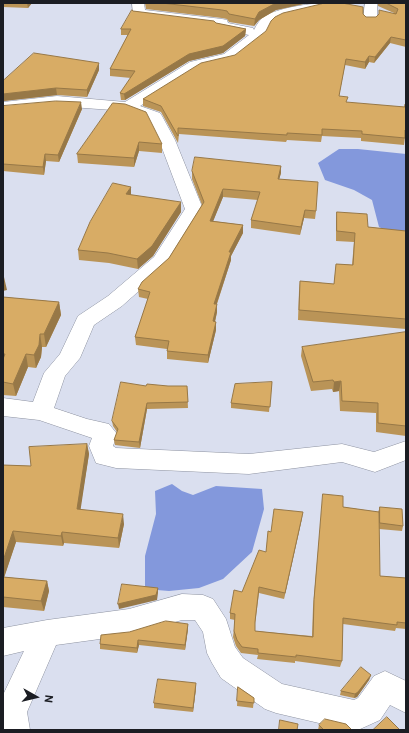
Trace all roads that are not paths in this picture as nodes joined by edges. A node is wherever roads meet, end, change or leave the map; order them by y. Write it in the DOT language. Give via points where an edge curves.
graph roads {
  1 [pos="138,3"];
  2 [pos="323,3"];
  3 [pos="371,3"];
  4 [pos="370,19"];
  5 [pos="260,33"];
  6 [pos="3,107"];
  7 [pos="128,107"];
  8 [pos="3,407"];
  9 [pos="40,412"];
  10 [pos="406,450"];
  11 [pos="46,634"];
  12 [pos="3,642"];
  13 [pos="406,698"];
  14 [pos="14,730"];
  1 -- 5 [label="street" via="139,13 222,23 221,26"];
  2 -- 5 [label="street" via="273,16 261,27"];
  3 -- 4 [label="street"];
  5 -- 7 [label="street" via="229,57 195,65"];
  6 -- 7 [label="street" via="57,102"];
  7 -- 9 [label="street" via="154,116 167,140 194,209 161,261 115,301 85,321 69,358 55,373"];
  8 -- 9 [label="street"];
  9 -- 10 [label="street" via="86,428 101,430 105,434 101,446 105,456 116,458 249,464 342,453 375,462"];
  11 -- 12 [label="street"];
  11 -- 13 [label="street" via="128,622 182,606 203,608 216,628 222,653 232,668 276,698 355,716 369,709 385,686"];
  11 -- 14 [label="street" via="11,712"];
}
